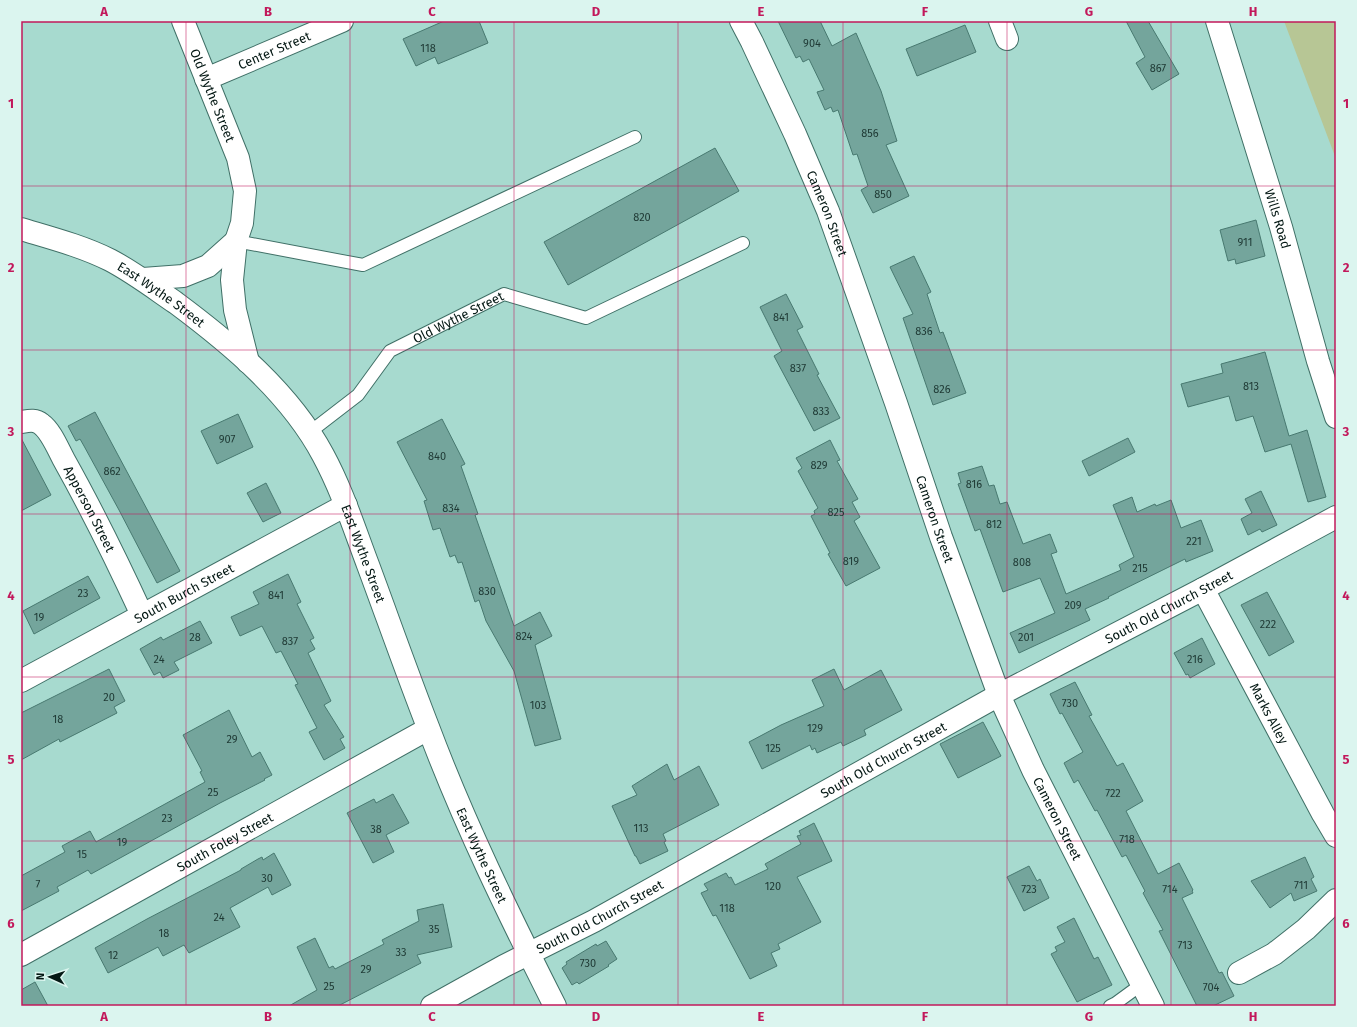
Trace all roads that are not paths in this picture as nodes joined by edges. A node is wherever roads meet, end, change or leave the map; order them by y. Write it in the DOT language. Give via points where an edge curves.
graph roads {
  1 [pos="183,21"];
  2 [pos="342,21"];
  3 [pos="741,21"];
  4 [pos="1217,21"];
  5 [pos="206,79"];
  6 [pos="635,137"];
  7 [pos="21,229"];
  8 [pos="236,242"];
  9 [pos="743,242"];
  10 [pos="143,279"];
  11 [pos="248,362"];
  12 [pos="1336,418"];
  13 [pos="21,422"];
  14 [pos="310,432"];
  15 [pos="346,505"];
  16 [pos="1336,517"];
  17 [pos="1203,589"];
  18 [pos="142,615"];
  19 [pos="21,681"];
  20 [pos="999,695"];
  21 [pos="428,729"];
  22 [pos="1336,836"];
  23 [pos="1336,900"];
  24 [pos="529,954"];
  25 [pos="21,955"];
  26 [pos="1239,973"];
  27 [pos="1142,984"];
  28 [pos="432,1006"];
  29 [pos="556,1006"];
  30 [pos="1110,1006"];
  31 [pos="1153,1006"];
  1 -- 5 [label="main road, Old Wythe Street"];
  2 -- 5 [label="main road, Center Street"];
  3 -- 20 [label="main road, Cameron Street" via="796,134 828,211 941,537"];
  4 -- 12 [label="main road, Wills Road" via="1281,226"];
  5 -- 8 [label="main road, Old Wythe Street" via="238,158 245,191 242,223"];
  6 -- 8 [label="lane" via="363,265"];
  7 -- 10 [label="main road, East Wythe Street" via="110,260"];
  8 -- 10 [label="main road" via="208,266 183,276"];
  8 -- 11 [label="main road, Old Wythe Street" via="232,280 235,310"];
  9 -- 14 [label="lane, Old Wythe Street" via="586,318 504,294 390,351 358,395"];
  10 -- 11 [label="main road, East Wythe Street" via="206,326"];
  11 -- 14 [label="main road, East Wythe Street" via="290,406"];
  13 -- 18 [label="main road, Apperson Street" via="30,420 40,423 47,429 114,555"];
  14 -- 15 [label="main road, East Wythe Street"];
  15 -- 18 [label="main road, South Burch Street"];
  15 -- 21 [label="main road, East Wythe Street"];
  16 -- 17 [label="main road, South Old Church Street"];
  17 -- 20 [label="main road, South Old Church Street"];
  17 -- 22 [label="main road, Marks Alley"];
  18 -- 19 [label="main road, South Burch Street"];
  20 -- 24 [label="main road, South Old Church Street" via="594,921"];
  20 -- 27 [label="main road, Cameron Street" via="1033,770"];
  21 -- 24 [label="main road, East Wythe Street" via="482,858"];
  21 -- 25 [label="main road, South Foley Street"];
  23 -- 26 [label="main road" via="1290,942"];
  24 -- 28 [label="main road, South Old Church Street"];
  24 -- 29 [label="main road, East Wythe Street"];
  27 -- 30 [label="lane"];
  27 -- 31 [label="main road, Cameron Street"];
}
